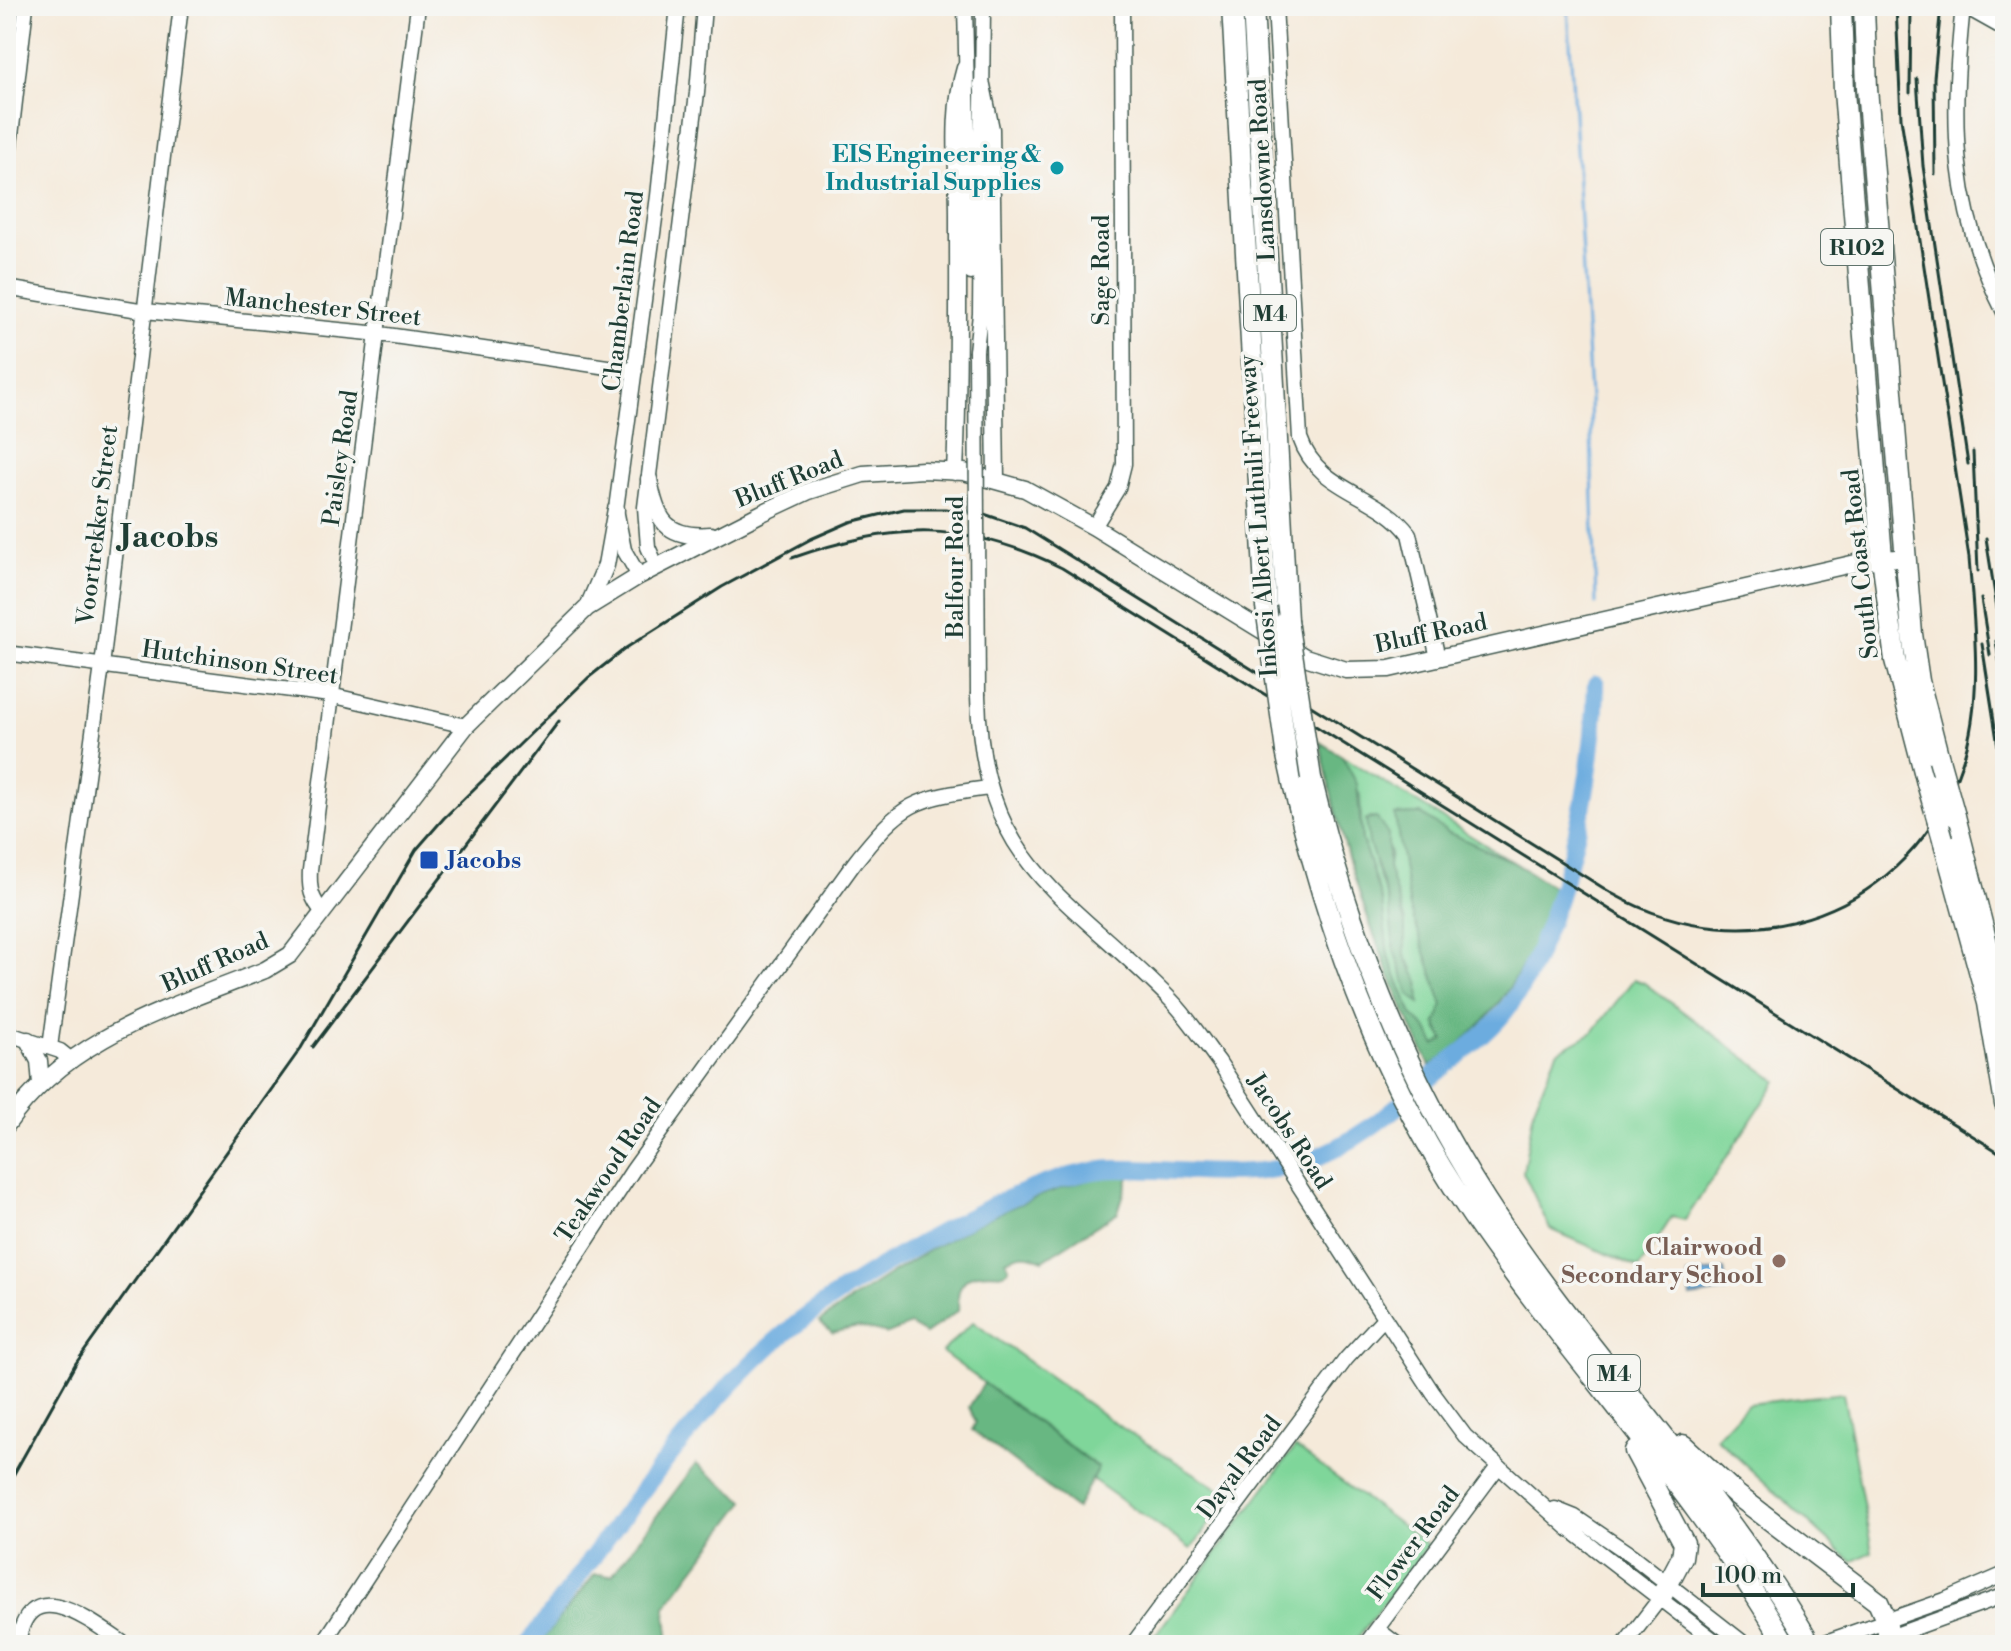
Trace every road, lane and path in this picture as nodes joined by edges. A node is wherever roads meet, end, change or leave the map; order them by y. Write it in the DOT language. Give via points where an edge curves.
graph roads {
  1 [pos="26,6"];
  2 [pos="181,6"];
  3 [pos="418,6"];
  4 [pos="678,6"];
  5 [pos="704,6"];
  6 [pos="962,6"];
  7 [pos="983,6"];
  8 [pos="1122,6"];
  9 [pos="1232,6"];
  10 [pos="1253,6"];
  11 [pos="1275,6"];
  12 [pos="1841,6"];
  13 [pos="1864,6"];
  14 [pos="1964,6"];
  15 [pos="2005,29"];
  16 [pos="965,68"];
  17 [pos="982,85"];
  18 [pos="6,179"];
  19 [pos="6,288"];
  20 [pos="145,311"];
  21 [pos="2005,314"];
  22 [pos="380,334"];
  23 [pos="976,348"];
  24 [pos="635,371"];
  25 [pos="955,472"];
  26 [pos="649,479"];
  27 [pos="996,479"];
  28 [pos="616,509"];
  29 [pos="1094,527"];
  30 [pos="719,535"];
  31 [pos="1882,557"];
  32 [pos="1906,557"];
  33 [pos="657,567"];
  34 [pos="639,576"];
  35 [pos="587,608"];
  36 [pos="6,653"];
  37 [pos="1438,658"];
  38 [pos="102,666"];
  39 [pos="330,695"];
  40 [pos="466,726"];
  41 [pos="989,788"];
  42 [pos="323,912"];
  43 [pos="2005,1015"];
  44 [pos="6,1033"];
  45 [pos="28,1040"];
  46 [pos="50,1047"];
  47 [pos="70,1059"];
  48 [pos="1406,1081"];
  49 [pos="41,1084"];
  50 [pos="2005,1104"];
  51 [pos="6,1126"];
  52 [pos="1384,1318"];
  53 [pos="1586,1369"];
  54 [pos="1647,1413"];
  55 [pos="1497,1468"];
  56 [pos="2005,1574"];
  57 [pos="1664,1592"];
  58 [pos="2005,1595"];
  59 [pos="1377,1629"];
  60 [pos="1889,1634"];
  61 [pos="1782,1638"];
  62 [pos="18,1645"];
  63 [pos="126,1645"];
  64 [pos="322,1645"];
  65 [pos="1132,1645"];
  66 [pos="1365,1645"];
  67 [pos="1398,1645"];
  68 [pos="1624,1645"];
  69 [pos="1720,1645"];
  70 [pos="1746,1645"];
  71 [pos="1811,1645"];
  72 [pos="1817,1645"];
  73 [pos="1868,1645"];
  1 -- 18 [label="street"];
  2 -- 20 [label="street, Voortrekker Street"];
  3 -- 22 [label="street, Paisley Road"];
  4 -- 24 [label="street, Chamberlain Road"];
  5 -- 26 [label="street, Chamberlain Road"];
  6 -- 16 [label="street, Balfour Road"];
  7 -- 17 [label="street, Balfour Road"];
  8 -- 29 [label="street, Sage Road" via="1124,464 1118,488"];
  9 -- 48 [label="highway, Inkosi Albert Luthuli Freeway / M4, bridge" via="1266,607 1286,751 1300,817 1341,948"];
  10 -- 48 [label="highway, Inkosi Albert Luthuli Freeway / M4, bridge" via="1287,620 1311,778 1357,941"];
  11 -- 37 [label="street, Lansdowne Road" via="1300,438 1325,476 1396,519 1409,534"];
  12 -- 31 [label="highway, South Coast Road / R102"];
  13 -- 32 [label="highway, South Coast Road / R102" via="1867,99"];
  14 -- 15 [label="street"];
  14 -- 21 [label="street" via="1955,91 1959,173 1978,248"];
  16 -- 23 [label="street, Balfour Road"];
  16 -- 25 [label="main road" via="957,141"];
  17 -- 23 [label="street, Balfour Road"];
  17 -- 27 [label="main road" via="992,143"];
  19 -- 20 [label="street, Manchester Street"];
  20 -- 22 [label="street, Manchester Street"];
  20 -- 38 [label="street, Voortrekker Street"];
  22 -- 24 [label="street, Manchester Street"];
  22 -- 39 [label="street, Paisley Road"];
  23 -- 41 [label="street, Balfour Road, bridge" via="978,695"];
  24 -- 28 [label="street, Chamberlain Road"];
  25 -- 27 [label="main road, Bluff Road"];
  25 -- 30 [label="main road, Bluff Road" via="863,474 809,491"];
  26 -- 30 [label="main road" via="656,513 666,525 691,537"];
  26 -- 33 [label="street, Chamberlain Road" via="644,524"];
  27 -- 29 [label="main road, Bluff Road" via="1048,500"];
  28 -- 34 [label="street, Chamberlain Road" via="624,550"];
  28 -- 35 [label="main road" via="606,565"];
  29 -- 37 [label="main road, Bluff Road" via="1326,666 1378,670"];
  30 -- 33 [label="main road, Bluff Road"];
  31 -- 32 [label="main road, Bluff Road"];
  31 -- 37 [label="main road, Bluff Road"];
  31 -- 50 [label="highway, South Coast Road / R102, bridge" via="1895,660 1988,1003"];
  32 -- 43 [label="highway, South Coast Road / R102, bridge" via="1915,659"];
  33 -- 34 [label="main road, Bluff Road"];
  34 -- 35 [label="main road, Bluff Road"];
  35 -- 40 [label="main road, Bluff Road"];
  36 -- 38 [label="street, Hutchinson Street"];
  38 -- 39 [label="street, Hutchinson Street"];
  38 -- 46 [label="street, Voortrekker Street"];
  39 -- 40 [label="street, Hutchinson Street"];
  39 -- 42 [label="street, Paisley Road" via="309,886"];
  40 -- 42 [label="main road, Bluff Road"];
  41 -- 52 [label="street, Jacobs Road" via="999,818 1030,866 1173,1001 1219,1062"];
  41 -- 64 [label="street, Teakwood Road" via="930,796 904,809 855,862 633,1170"];
  42 -- 47 [label="main road, Bluff Road" via="279,963 130,1024"];
  44 -- 45 [label="street"];
  45 -- 46 [label="street"];
  45 -- 49 [label="main road" via="39,1061"];
  46 -- 47 [label="street"];
  47 -- 49 [label="main road, Bluff Road"];
  48 -- 53 [label="highway, Inkosi Albert Luthuli Freeway / M4" via="1418,1127 1471,1213"];
  48 -- 54 [label="highway, Inkosi Albert Luthuli Freeway / M4" via="1437,1116 1511,1236"];
  49 -- 51 [label="main road, Bluff Road"];
  52 -- 55 [label="street, Jacobs Road" via="1449,1416"];
  52 -- 65 [label="street, Dayal Road" via="1346,1359"];
  53 -- 57 [label="highway" via="1679,1528 1685,1551"];
  53 -- 61 [label="highway, Inkosi Albert Luthuli Freeway / M4" via="1735,1565"];
  54 -- 60 [label="highway" via="1737,1495 1878,1602"];
  54 -- 71 [label="highway, Inkosi Albert Luthuli Freeway / M4" via="1751,1550"];
  55 -- 57 [label="street, Jacobs Road" via="1568,1528"];
  55 -- 59 [label="street, Flower Road"];
  56 -- 60 [label="street"];
  57 -- 68 [label="street"];
  57 -- 69 [label="street, Jacobs Road"];
  57 -- 70 [label="street, Jacobs Road"];
  58 -- 60 [label="street"];
  59 -- 66 [label="street, Flower Road"];
  59 -- 67 [label="street"];
  60 -- 72 [label="street"];
  60 -- 73 [label="street"];
  62 -- 63 [label="street" via="25,1620 52,1605 74,1611"];
}
